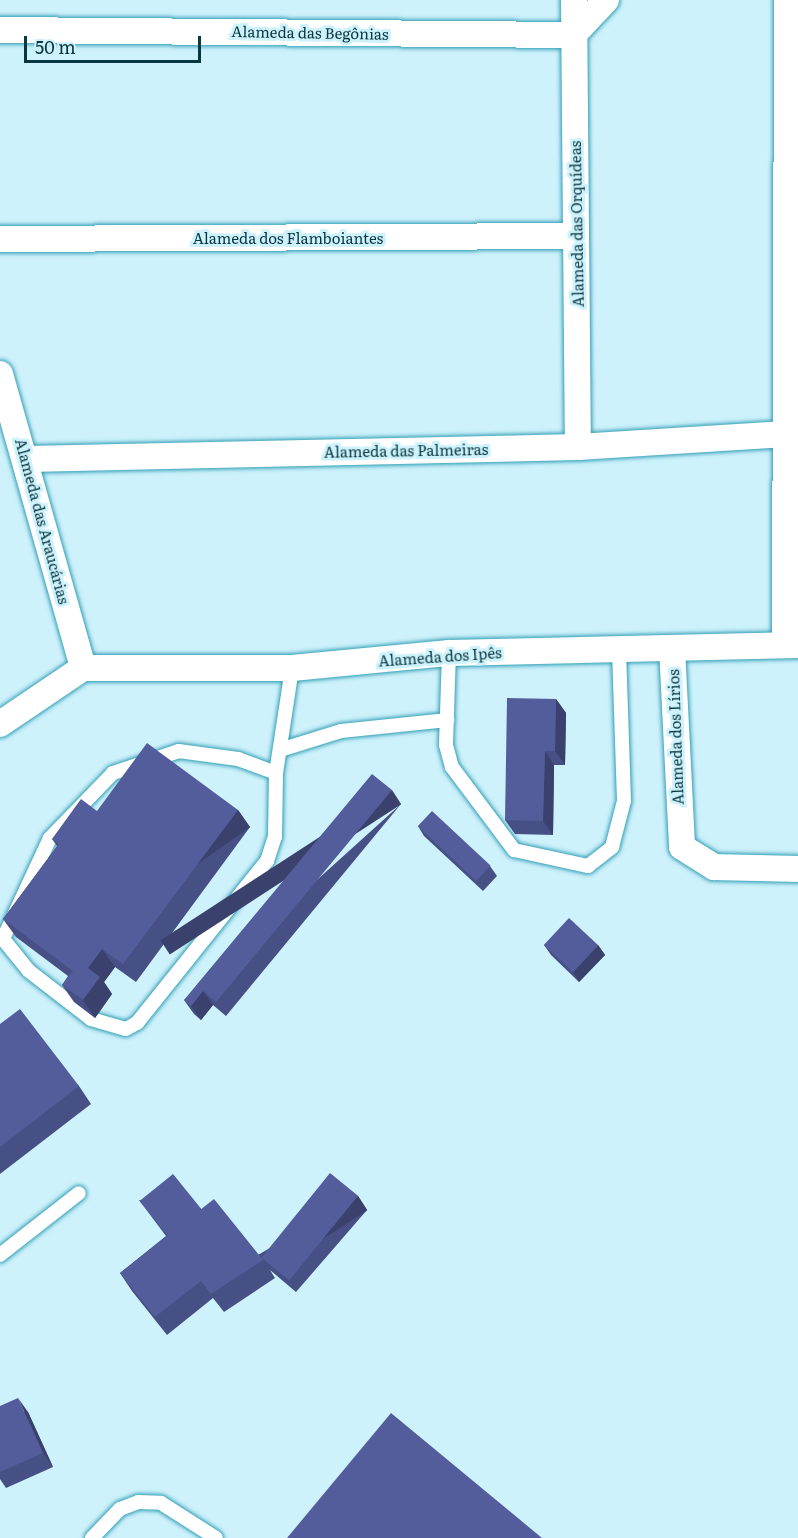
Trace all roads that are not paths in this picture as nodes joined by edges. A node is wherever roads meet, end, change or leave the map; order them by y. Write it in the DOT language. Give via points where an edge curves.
graph roads {
  1 [pos="574,0"];
  2 [pos="606,0"];
  3 [pos="787,0"];
  4 [pos="0,30"];
  5 [pos="573,35"];
  6 [pos="576,236"];
  7 [pos="0,239"];
  8 [pos="0,374"];
  9 [pos="786,434"];
  10 [pos="578,447"];
  11 [pos="27,459"];
  12 [pos="792,645"];
  13 [pos="672,648"];
  14 [pos="619,650"];
  15 [pos="449,654"];
  16 [pos="83,668"];
  17 [pos="292,668"];
  18 [pos="447,720"];
  19 [pos="0,724"];
  20 [pos="280,750"];
  21 [pos="276,773"];
  22 [pos="798,869"];
  23 [pos="80,1193"];
  24 [pos="0,1255"];
  25 [pos="92,1538"];
  26 [pos="216,1538"];
  1 -- 5 [label="street, Alameda das Orquídeas"];
  2 -- 5 [label="street"];
  3 -- 9 [label="street"];
  4 -- 5 [label="street, Alameda das Begônias"];
  5 -- 6 [label="street, Alameda das Orquídeas"];
  6 -- 7 [label="street, Alameda dos Flamboiantes"];
  6 -- 10 [label="street, Alameda das Orquídeas"];
  8 -- 11 [label="street, Alameda das Araucárias"];
  9 -- 10 [label="street, Alameda das Palmeiras"];
  9 -- 12 [label="street"];
  10 -- 11 [label="street, Alameda das Palmeiras"];
  11 -- 16 [label="street, Alameda das Araucárias"];
  12 -- 13 [label="street, Alameda dos Ipês"];
  13 -- 14 [label="street, Alameda dos Ipês"];
  13 -- 22 [label="street, Alameda dos Lírios" via="682,847 714,867"];
  14 -- 15 [label="street, Alameda dos Ipês"];
  14 -- 18 [label="lane" via="624,801 612,847 588,866 562,865 514,850 452,767"];
  15 -- 17 [label="street, Alameda dos Ipês"];
  15 -- 18 [label="lane"];
  16 -- 17 [label="street, Alameda dos Ipês"];
  16 -- 19 [label="street"];
  17 -- 20 [label="lane"];
  18 -- 20 [label="lane" via="341,731"];
  20 -- 21 [label="lane"];
  21 -- 21 [label="lane" via="238,759 179,751 113,773 50,838 3,939 29,971 91,1019 126,1029 267,861 279,807"];
  23 -- 24 [label="lane"];
  25 -- 26 [label="lane" via="120,1509 138,1502 161,1503"];
}
